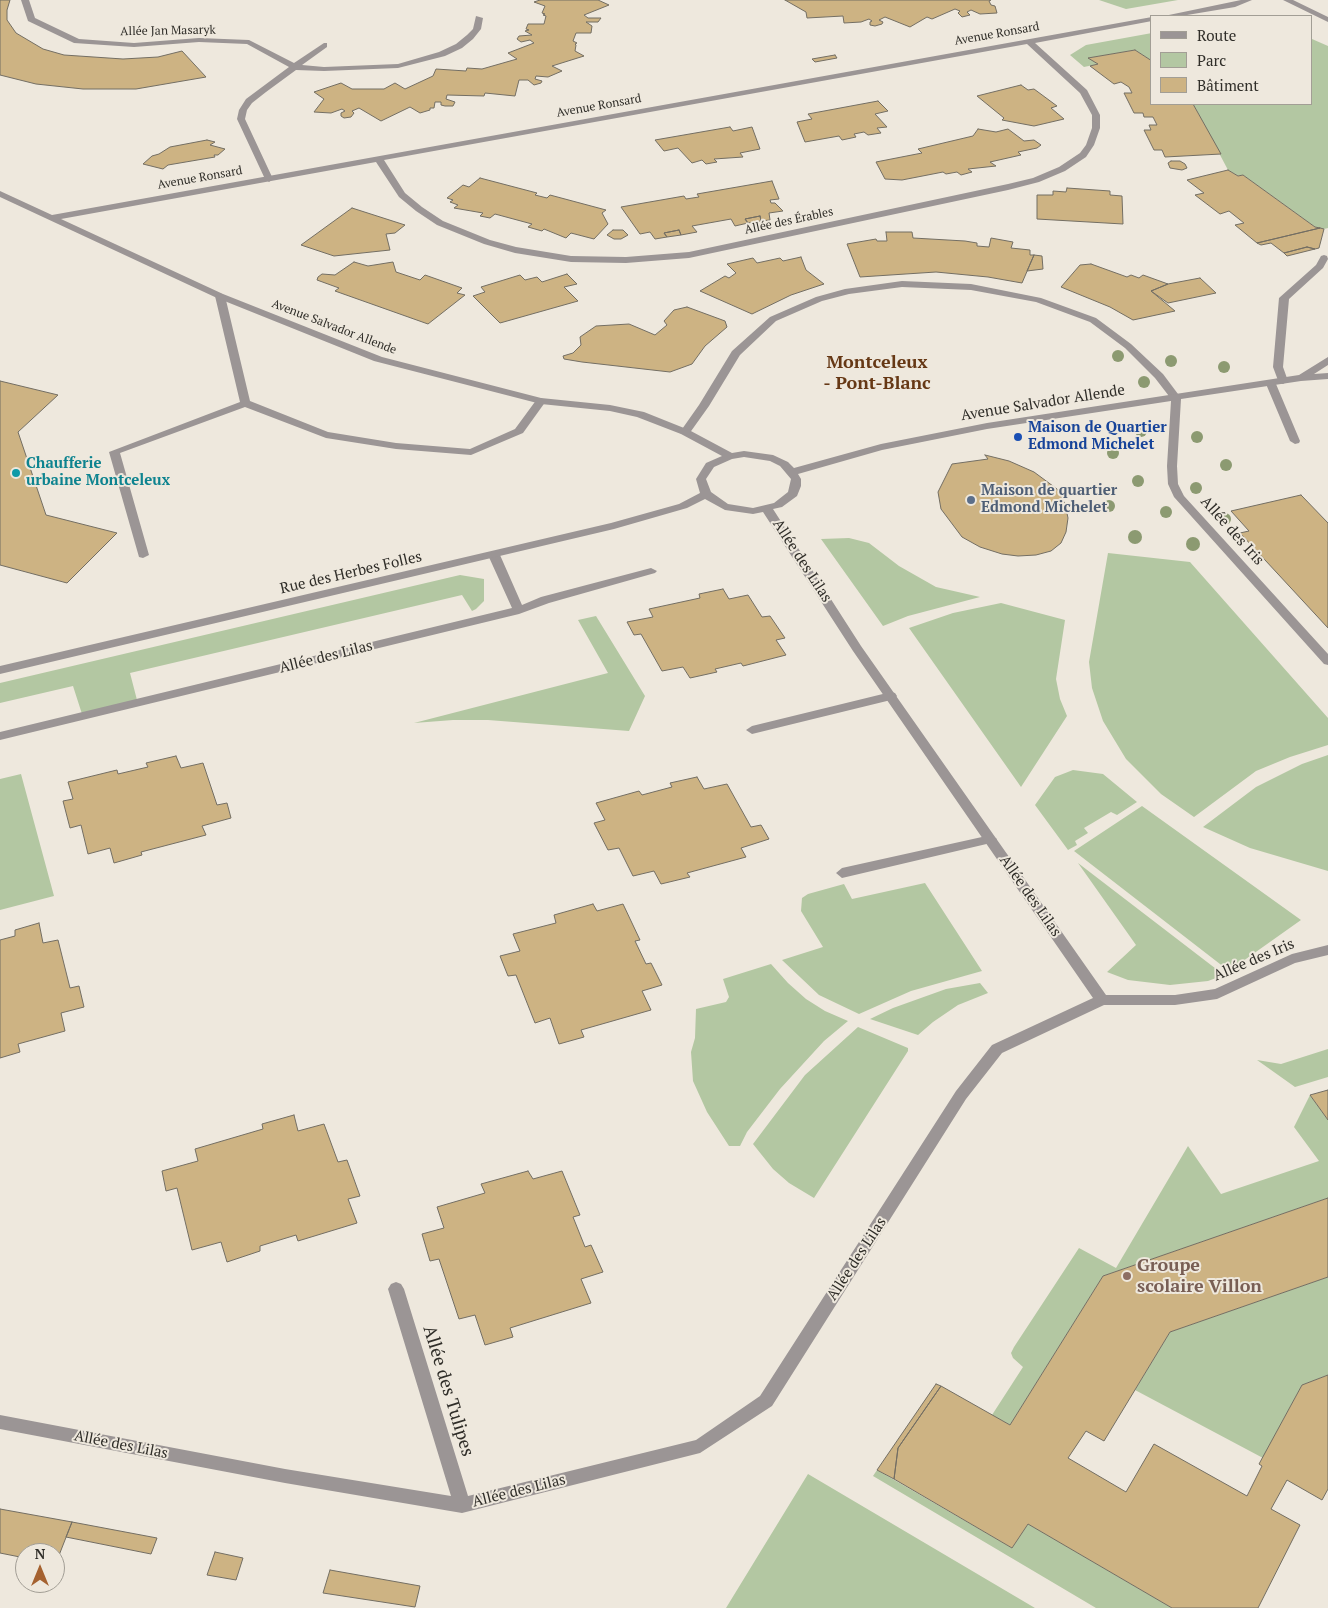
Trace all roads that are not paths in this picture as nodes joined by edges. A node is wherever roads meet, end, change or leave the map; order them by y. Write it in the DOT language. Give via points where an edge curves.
graph roads {
  1 [pos="25,0"];
  2 [pos="1248,0"];
  3 [pos="1287,0"];
  4 [pos="1174,15"];
  5 [pos="479,18"];
  6 [pos="1150,19"];
  7 [pos="1328,20"];
  8 [pos="1028,41"];
  9 [pos="324,45"];
  10 [pos="295,67"];
  11 [pos="379,159"];
  12 [pos="269,179"];
  13 [pos="2,196"];
  14 [pos="50,218"];
  15 [pos="1324,258"];
  16 [pos="220,296"];
  17 [pos="1328,360"];
  18 [pos="1328,376"];
  19 [pos="1301,378"];
  20 [pos="1283,381"];
  21 [pos="1271,384"];
  22 [pos="1176,398"];
  23 [pos="541,401"];
  24 [pos="245,403"];
  25 [pos="685,432"];
  26 [pos="1295,441"];
  27 [pos="730,456"];
  28 [pos="792,472"];
  29 [pos="706,494"];
  30 [pos="767,509"];
  31 [pos="143,555"];
  32 [pos="494,555"];
  33 [pos="651,571"];
  34 [pos="519,610"];
  35 [pos="1328,661"];
  36 [pos="0,670"];
  37 [pos="891,696"];
  38 [pos="752,730"];
  39 [pos="0,736"];
  40 [pos="991,839"];
  41 [pos="842,873"];
  42 [pos="1328,950"];
  43 [pos="1102,1000"];
  44 [pos="396,1290"];
  45 [pos="0,1422"];
  46 [pos="462,1505"];
  1 -- 10 [label="street, Allée Jan Masaryk" via="31,19 77,41 134,45 199,40 250,42"];
  2 -- 4 [label="street"];
  3 -- 7 [label="street"];
  5 -- 10 [label="street" via="476,29 459,46 423,60 371,69"];
  6 -- 8 [label="street, Avenue Ronsard"];
  8 -- 11 [label="street, Avenue Ronsard"];
  8 -- 11 [label="street, Allée des Érables" via="1084,92 1096,115 1096,128 1090,145 1083,155 1062,169 1008,187 689,255 626,260 571,259 487,242 440,223 419,209 402,195"];
  9 -- 10 [label="street"];
  10 -- 12 [label="street" via="249,100 243,110 242,125"];
  11 -- 12 [label="street, Avenue Ronsard"];
  12 -- 14 [label="street, Avenue Ronsard"];
  13 -- 14 [label="street, Avenue Salvador Allende"];
  14 -- 16 [label="street, Avenue Salvador Allende"];
  15 -- 20 [label="street" via="1320,266 1284,298 1278,367"];
  16 -- 23 [label="street, Avenue Salvador Allende" via="378,359"];
  16 -- 24 [label="street"];
  17 -- 19 [label="street, Avenue Salvador Allende"];
  18 -- 19 [label="street, Avenue Salvador Allende"];
  19 -- 20 [label="street, Avenue Salvador Allende"];
  20 -- 21 [label="street, Avenue Salvador Allende"];
  21 -- 22 [label="street, Avenue Salvador Allende"];
  21 -- 26 [label="street"];
  22 -- 25 [label="street" via="1128,346 1094,320 1038,300 971,287 902,284 848,291 819,299 773,319 736,353"];
  22 -- 28 [label="street, Avenue Salvador Allende" via="942,434"];
  22 -- 35 [label="street, Allée des Iris" via="1172,466 1173,484 1179,497"];
  23 -- 24 [label="street" via="519,431 471,452 396,446 326,435"];
  23 -- 25 [label="street, Avenue Salvador Allende" via="625,411"];
  24 -- 31 [label="street" via="114,452"];
  25 -- 27 [label="street, Avenue Salvador Allende"];
  27 -- 28 [label="street" via="744,454 773,458"];
  27 -- 29 [label="street" via="704,472 701,479"];
  28 -- 30 [label="street" via="796,486 793,494"];
  29 -- 30 [label="street" via="725,507"];
  29 -- 32 [label="street, Rue des Herbes Folles" via="683,506 651,516"];
  30 -- 37 [label="street, Allée des Lilas"];
  32 -- 34 [label="street"];
  32 -- 36 [label="street, Rue des Herbes Folles"];
  33 -- 34 [label="street, Allée des Lilas"];
  34 -- 39 [label="street, Allée des Lilas"];
  37 -- 38 [label="street"];
  37 -- 40 [label="street, Allée des Lilas"];
  40 -- 41 [label="street"];
  40 -- 43 [label="street, Allée des Lilas"];
  42 -- 43 [label="street, Allée des Iris" via="1292,958 1217,994 1175,1000"];
  43 -- 46 [label="street, Allée des Lilas" via="996,1049 961,1096 766,1400 700,1446"];
  44 -- 46 [label="street, Allée des Tulipes"];
  45 -- 46 [label="street, Allée des Lilas" via="285,1476"];
}
